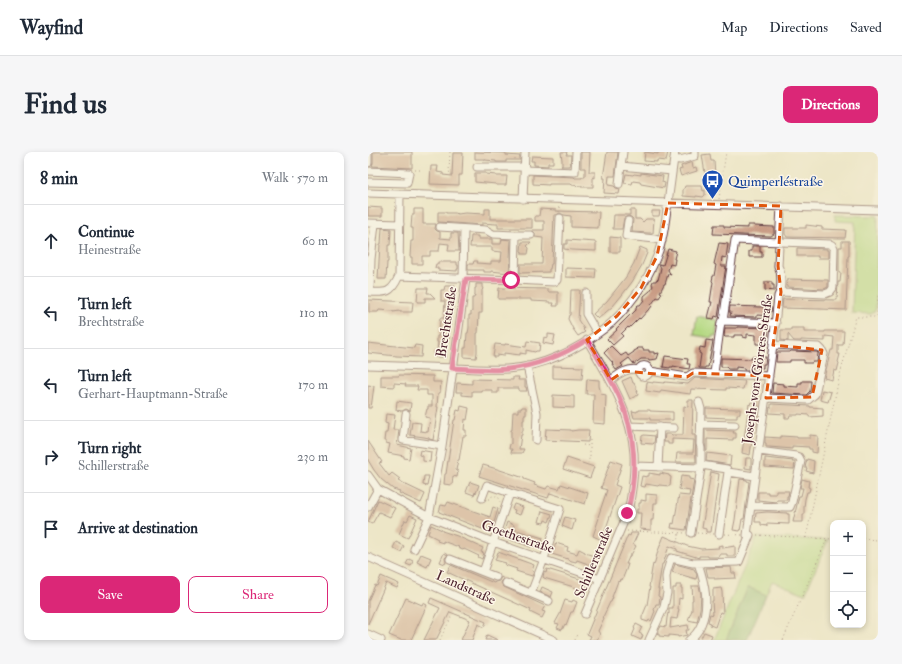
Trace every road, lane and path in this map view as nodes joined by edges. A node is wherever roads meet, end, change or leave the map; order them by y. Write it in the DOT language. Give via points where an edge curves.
graph roads {
  1 [pos="368,152"];
  2 [pos="450,152"];
  3 [pos="525,152"];
  4 [pos="576,152"];
  5 [pos="623,152"];
  6 [pos="694,152"];
  7 [pos="726,152"];
  8 [pos="674,155"];
  9 [pos="368,163"];
  10 [pos="621,166"];
  11 [pos="477,167"];
  12 [pos="525,169"];
  13 [pos="368,171"];
  14 [pos="672,171"];
  15 [pos="451,175"];
  16 [pos="368,182"];
  17 [pos="619,184"];
  18 [pos="368,193"];
  19 [pos="400,194"];
  20 [pos="523,199"];
  21 [pos="559,200"];
  22 [pos="668,203"];
  23 [pos="718,205"];
  24 [pos="781,206"];
  25 [pos="878,210"];
  26 [pos="559,216"];
  27 [pos="628,221"];
  28 [pos="371,224"];
  29 [pos="400,224"];
  30 [pos="440,227"];
  31 [pos="464,229"];
  32 [pos="516,235"];
  33 [pos="531,235"];
  34 [pos="662,241"];
  35 [pos="779,241"];
  36 [pos="370,259"];
  37 [pos="399,276"];
  38 [pos="464,279"];
  39 [pos="515,280"];
  40 [pos="369,292"];
  41 [pos="781,292"];
  42 [pos="586,293"];
  43 [pos="878,295"];
  44 [pos="723,321"];
  45 [pos="776,323"];
  46 [pos="597,333"];
  47 [pos="587,340"];
  48 [pos="773,345"];
  49 [pos="368,365"];
  50 [pos="527,366"];
  51 [pos="452,368"];
  52 [pos="714,373"];
  53 [pos="768,376"];
  54 [pos="611,380"];
  55 [pos="766,398"];
  56 [pos="699,402"];
  57 [pos="406,414"];
  58 [pos="701,424"];
  59 [pos="735,425"];
  60 [pos="630,426"];
  61 [pos="660,427"];
  62 [pos="674,428"];
  63 [pos="592,439"];
  64 [pos="536,440"];
  65 [pos="583,445"];
  66 [pos="442,446"];
  67 [pos="588,446"];
  68 [pos="759,451"];
  69 [pos="588,463"];
  70 [pos="634,466"];
  71 [pos="658,467"];
  72 [pos="701,467"];
  73 [pos="728,472"];
  74 [pos="368,475"];
  75 [pos="755,476"];
  76 [pos="378,489"];
  77 [pos="510,493"];
  78 [pos="482,497"];
  79 [pos="506,504"];
  80 [pos="751,506"];
  81 [pos="368,507"];
  82 [pos="429,517"];
  83 [pos="620,530"];
  84 [pos="680,533"];
  85 [pos="691,533"];
  86 [pos="719,534"];
  87 [pos="749,535"];
  88 [pos="806,538"];
  89 [pos="827,539"];
  90 [pos="866,540"];
  91 [pos="878,540"];
  92 [pos="493,542"];
  93 [pos="414,549"];
  94 [pos="368,557"];
  95 [pos="450,558"];
  96 [pos="671,558"];
  97 [pos="544,559"];
  98 [pos="698,563"];
  99 [pos="483,572"];
  100 [pos="496,577"];
  101 [pos="600,579"];
  102 [pos="506,583"];
  103 [pos="532,593"];
  104 [pos="549,601"];
  105 [pos="585,614"];
  106 [pos="451,617"];
  107 [pos="368,634"];
  108 [pos="440,634"];
  109 [pos="577,634"];
  110 [pos="442,635"];
  111 [pos="381,640"];
  112 [pos="440,640"];
  113 [pos="554,640"];
  114 [pos="575,640"];
  115 [pos="649,640"];
  116 [pos="689,640"];
  117 [pos="783,640"];
  1 -- 9 [label="street"];
  2 -- 15 [label="path"];
  3 -- 12 [label="street"];
  4 -- 12 [label="street" via="575,172"];
  5 -- 10 [label="street"];
  6 -- 8 [label="street" via="695,156 680,160"];
  7 -- 23 [label="path"];
  8 -- 14 [label="street"];
  10 -- 14 [label="street"];
  10 -- 17 [label="street"];
  11 -- 12 [label="street"];
  12 -- 20 [label="street"];
  13 -- 16 [label="street" via="409,173 407,183"];
  14 -- 22 [label="street"];
  18 -- 19 [label="street"];
  19 -- 20 [label="street"];
  19 -- 29 [label="street"];
  20 -- 21 [label="street"];
  21 -- 22 [label="street"];
  21 -- 26 [label="path"];
  22 -- 23 [label="street"];
  22 -- 34 [label="street"];
  23 -- 24 [label="street"];
  24 -- 25 [label="street"];
  24 -- 35 [label="street, Joseph-von-Görres-Straße"];
  26 -- 39 [label="street" via="557,280"];
  27 -- 34 [label="street" via="626,236"];
  28 -- 29 [label="street"];
  28 -- 36 [label="street"];
  29 -- 37 [label="street"];
  30 -- 31 [label="street"];
  31 -- 32 [label="street"];
  31 -- 38 [label="street, Brechtstraße"];
  32 -- 33 [label="street"];
  32 -- 39 [label="street"];
  34 -- 46 [label="street" via="641,288 617,316"];
  35 -- 41 [label="street, Joseph-von-Görres-Straße"];
  35 -- 41 [label="street" via="831,244 834,248 833,288 830,292"];
  35 -- 44 [label="street" via="735,240"];
  36 -- 40 [label="street"];
  37 -- 38 [label="street"];
  37 -- 40 [label="street" via="391,289 381,293"];
  38 -- 39 [label="street"];
  38 -- 51 [label="street, Brechtstraße"];
  41 -- 45 [label="street, Joseph-von-Görres-Straße" via="778,296"];
  42 -- 46 [label="street" via="586,314"];
  43 -- 88 [label="path" via="877,317 856,316"];
  44 -- 45 [label="street"];
  44 -- 52 [label="street"];
  45 -- 48 [label="street, Joseph-von-Görres-Straße"];
  46 -- 47 [label="street"];
  47 -- 50 [label="street" via="560,355"];
  47 -- 54 [label="street, Schillerstraße"];
  48 -- 53 [label="street, Joseph-von-Görres-Straße"];
  48 -- 55 [label="street" via="819,347 824,354 815,394 812,397 808,400"];
  49 -- 51 [label="street"];
  50 -- 51 [label="street" via="507,369"];
  50 -- 64 [label="street" via="537,413"];
  51 -- 66 [label="street, Brechtstraße"];
  52 -- 53 [label="street"];
  52 -- 54 [label="street" via="693,373 687,377 650,371 645,377 639,370 634,369 624,371"];
  53 -- 55 [label="street, Joseph-von-Görres-Straße"];
  54 -- 60 [label="street, Schillerstraße"];
  55 -- 68 [label="street, Joseph-von-Görres-Straße"];
  56 -- 58 [label="street"];
  57 -- 66 [label="street" via="403,440"];
  58 -- 59 [label="street"];
  58 -- 72 [label="street"];
  60 -- 61 [label="street"];
  60 -- 70 [label="street, Schillerstraße"];
  61 -- 62 [label="street"];
  61 -- 71 [label="street"];
  63 -- 67 [label="path"];
  65 -- 67 [label="path"];
  66 -- 82 [label="street, Brechtstraße"];
  67 -- 69 [label="path"];
  68 -- 75 [label="street, Joseph-von-Görres-Straße"];
  68 -- 80 [label="street" via="796,456 801,461 790,507"];
  70 -- 71 [label="street"];
  70 -- 83 [label="street, Schillerstraße" via="628,512"];
  71 -- 72 [label="street"];
  72 -- 73 [label="street" via="726,469"];
  72 -- 85 [label="street"];
  73 -- 75 [label="street"];
  73 -- 86 [label="street"];
  74 -- 76 [label="street, Goethestraße"];
  75 -- 80 [label="street, Joseph-von-Görres-Straße"];
  76 -- 81 [label="street"];
  76 -- 82 [label="street, Goethestraße"];
  77 -- 78 [label="street" via="487,485"];
  77 -- 79 [label="street"];
  77 -- 97 [label="street" via="560,510"];
  78 -- 79 [label="path" via="490,499 497,496 500,502"];
  79 -- 92 [label="street"];
  80 -- 87 [label="street, Joseph-von-Görres-Straße"];
  82 -- 92 [label="street, Goethestraße"];
  82 -- 93 [label="street"];
  83 -- 84 [label="path"];
  83 -- 101 [label="street, Schillerstraße"];
  84 -- 85 [label="path"];
  84 -- 96 [label="path"];
  85 -- 86 [label="path"];
  86 -- 87 [label="path"];
  87 -- 88 [label="path"];
  87 -- 98 [label="street, Joseph-von-Görres-Straße" via="739,562"];
  88 -- 89 [label="path"];
  89 -- 117 [label="path"];
  90 -- 91 [label="path"];
  92 -- 97 [label="street, Goethestraße"];
  92 -- 99 [label="street"];
  94 -- 113 [label="street, Landstraße"];
  95 -- 99 [label="street"];
  96 -- 98 [label="street"];
  96 -- 115 [label="street" via="666,577 667,593 664,607"];
  97 -- 101 [label="street, Goethestraße"];
  97 -- 103 [label="street"];
  98 -- 116 [label="street" via="706,592 705,613 698,631"];
  99 -- 100 [label="street"];
  101 -- 105 [label="street, Schillerstraße"];
  102 -- 103 [label="street"];
  103 -- 104 [label="street"];
  106 -- 110 [label="path"];
  107 -- 111 [label="street"];
  108 -- 110 [label="path"];
  109 -- 114 [label="path"];
  110 -- 112 [label="path"];
}
